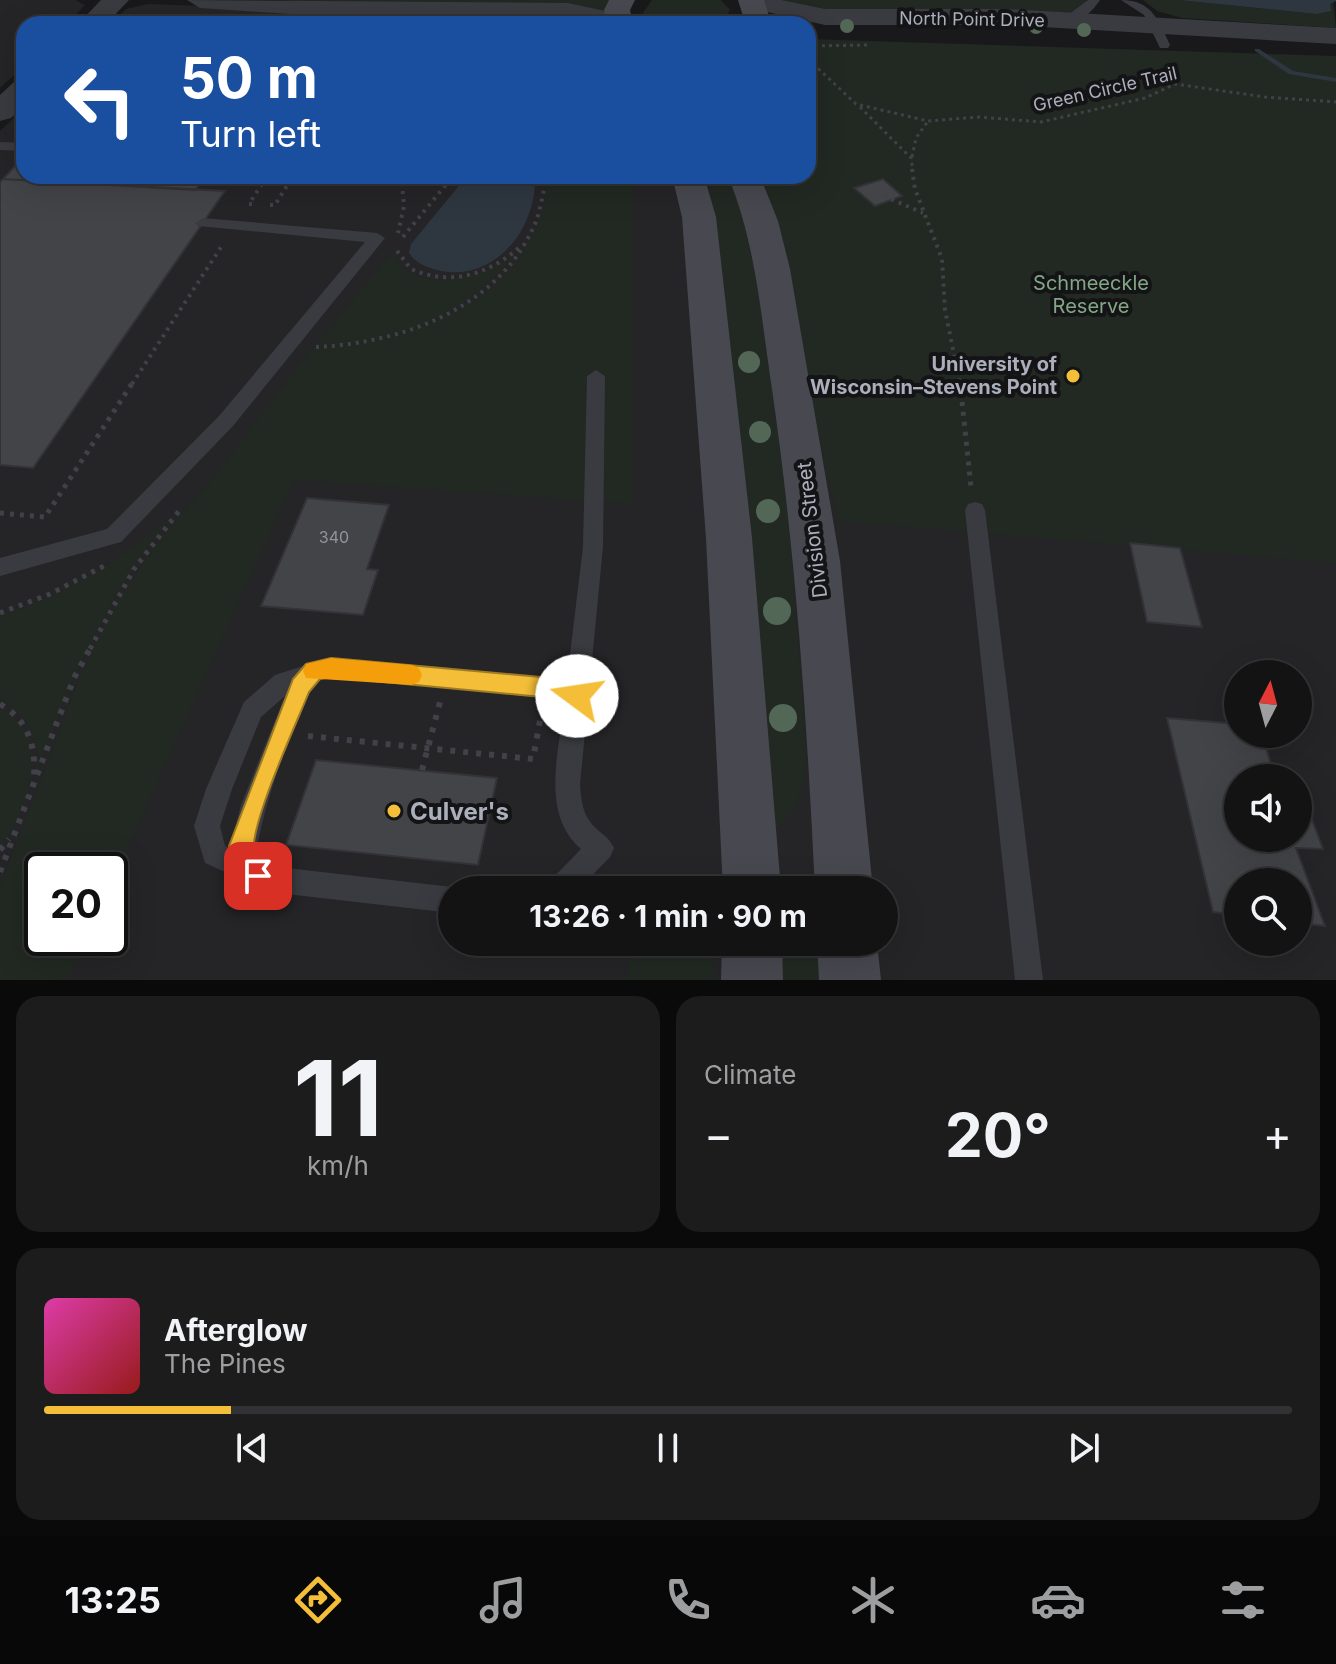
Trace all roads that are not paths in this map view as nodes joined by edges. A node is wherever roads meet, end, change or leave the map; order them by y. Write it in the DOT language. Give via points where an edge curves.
graph roads {
  1 [pos="116,0"];
  2 [pos="200,0"];
  3 [pos="1094,0"];
  4 [pos="1127,0"];
  5 [pos="752,9"];
  6 [pos="621,15"];
  7 [pos="99,16"];
  8 [pos="813,16"];
  9 [pos="816,16"];
  10 [pos="1068,21"];
  11 [pos="816,33"];
  12 [pos="1160,35"];
  13 [pos="1336,36"];
  14 [pos="1336,54"];
  15 [pos="690,184"];
  16 [pos="747,184"];
  17 [pos="203,223"];
  18 [pos="596,376"];
  19 [pos="975,510"];
  20 [pos="0,567"];
  21 [pos="313,671"];
  22 [pos="577,696"];
  23 [pos="258,876"];
  24 [pos="573,876"];
  25 [pos="751,876"];
  26 [pos="843,876"];
  27 [pos="438,898"];
  28 [pos="752,956"];
  29 [pos="848,956"];
  30 [pos="752,980"];
  31 [pos="850,980"];
  32 [pos="1029,980"];
  1 -- 7 [label="street"];
  2 -- 6 [label="street" via="379,12"];
  3 -- 10 [label="lane"];
  4 -- 12 [label="lane" via="1149,13"];
  5 -- 8 [label="street, North Point Drive"];
  9 -- 10 [label="street, North Point Drive"];
  10 -- 12 [label="street, North Point Drive"];
  11 -- 12 [label="street, North Point Drive"];
  12 -- 13 [label="street, North Point Drive"];
  12 -- 14 [label="street, North Point Drive"];
  15 -- 25 [label="main road" via="699,217 729,538"];
  16 -- 26 [label="main road, Division Street" via="767,245 802,448 835,721"];
  17 -- 20 [label="lane" via="377,238 226,421 114,536"];
  18 -- 22 [label="lane" via="593,547"];
  19 -- 32 [label="lane"];
  21 -- 22 [label="lane" via="331,667 572,690"];
  21 -- 23 [label="lane" via="301,686 241,846 245,864"];
  21 -- 23 [label="lane" via="283,683 252,710 207,826 214,854"];
  22 -- 24 [label="lane" via="571,804 581,831 601,848"];
  23 -- 27 [label="lane"];
  28 -- 30 [label="main road"];
  29 -- 31 [label="main road"];
}
